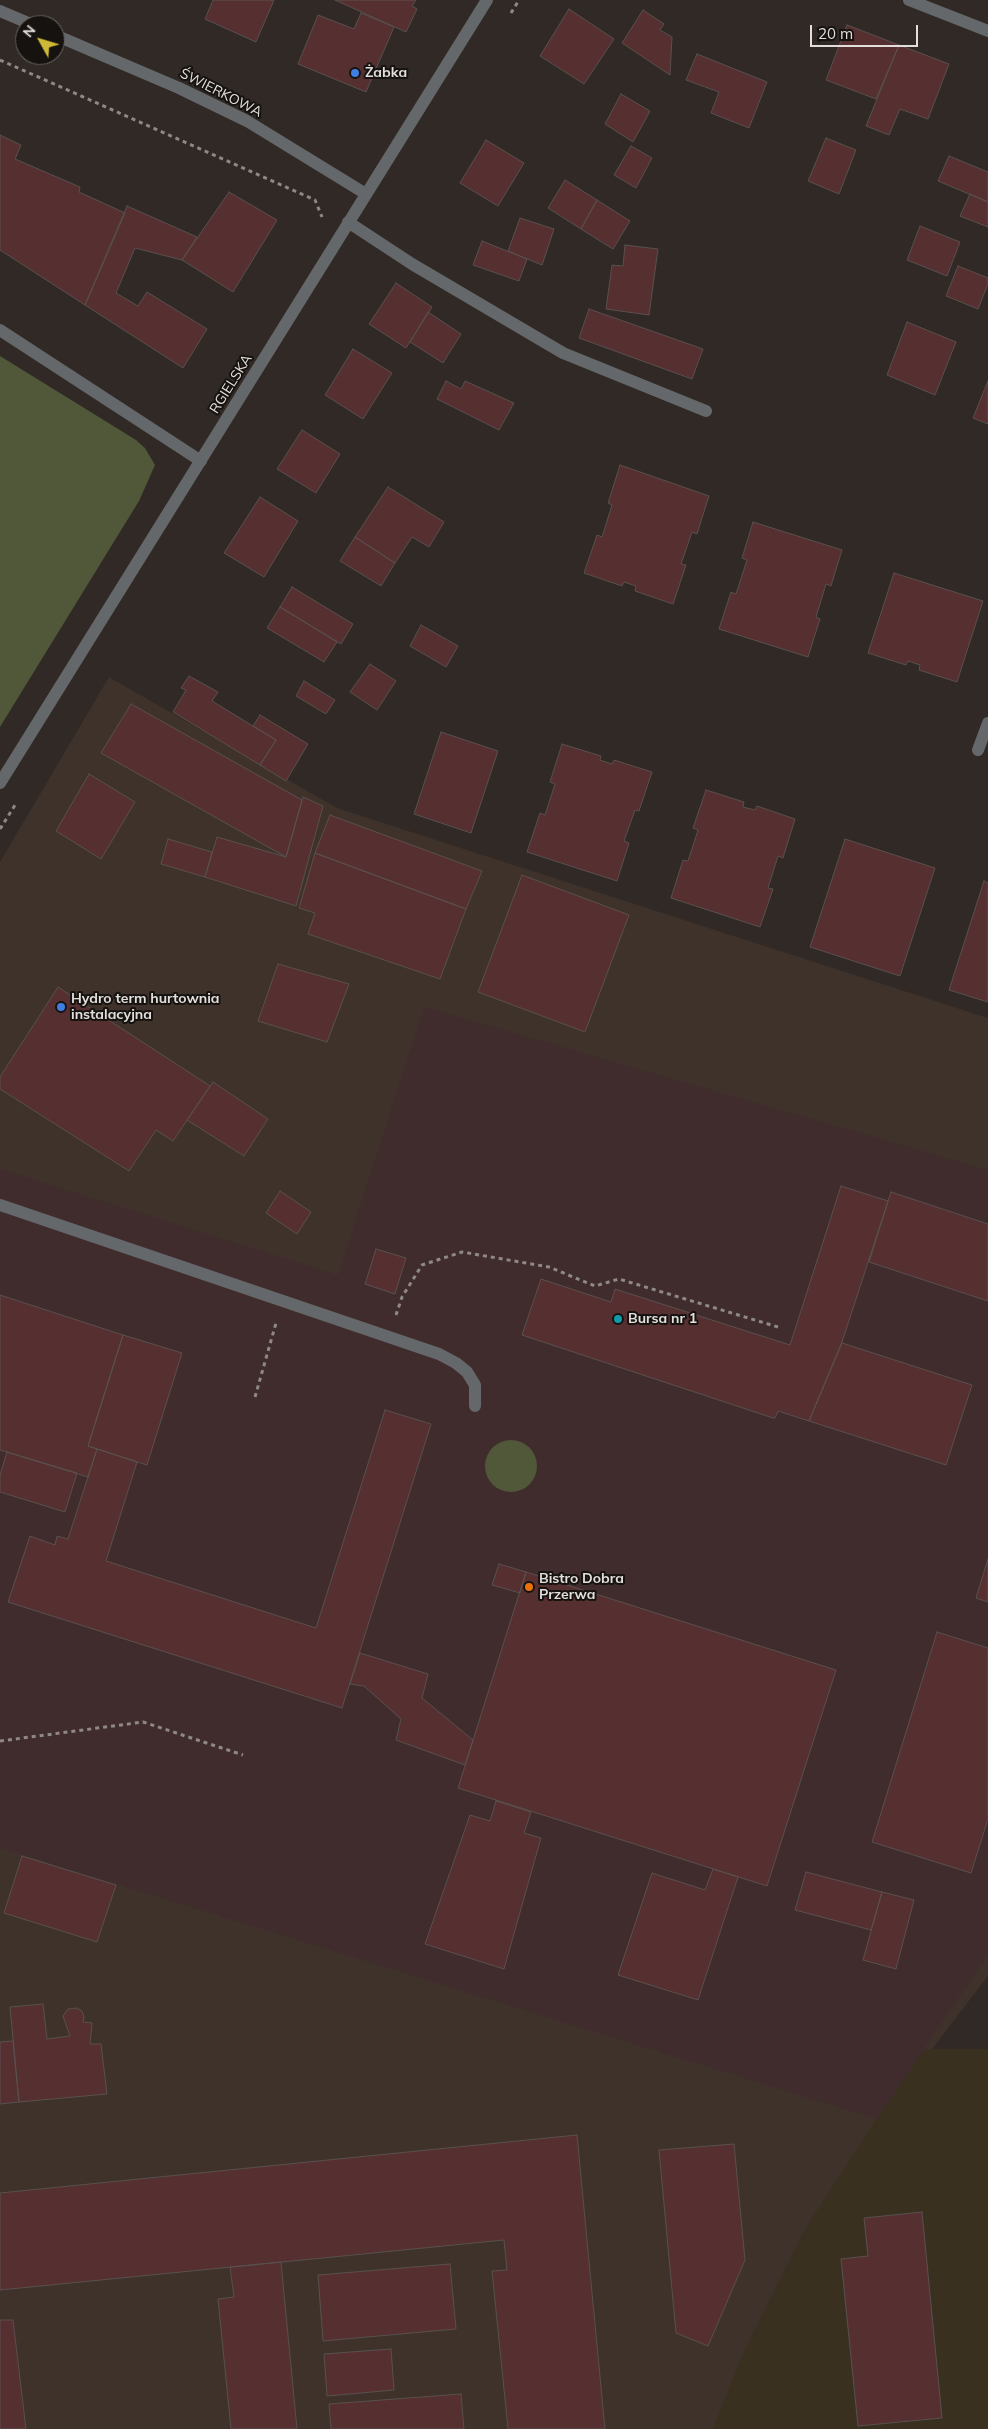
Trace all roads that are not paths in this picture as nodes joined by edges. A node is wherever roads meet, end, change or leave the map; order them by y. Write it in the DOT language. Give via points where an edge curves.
graph roads {
  1 [pos="487,0"];
  2 [pos="910,0"];
  3 [pos="0,11"];
  4 [pos="15,17"];
  5 [pos="988,32"];
  6 [pos="65,38"];
  7 [pos="366,194"];
  8 [pos="348,222"];
  9 [pos="0,330"];
  10 [pos="706,411"];
  11 [pos="201,461"];
  12 [pos="988,723"];
  13 [pos="978,750"];
  14 [pos="0,783"];
  15 [pos="0,1205"];
  16 [pos="475,1406"];
  1 -- 7 [label="street, RGIELSKA"];
  2 -- 5 [label="street"];
  3 -- 4 [label="street"];
  6 -- 7 [label="street, ŚWIERKOWA" via="247,121"];
  7 -- 8 [label="street, RGIELSKA"];
  8 -- 10 [label="street" via="412,264 563,353"];
  8 -- 11 [label="street, RGIELSKA"];
  9 -- 11 [label="street"];
  11 -- 14 [label="street, RGIELSKA"];
  12 -- 13 [label="street"];
  15 -- 16 [label="street" via="439,1354 467,1372 475,1385"];
}
